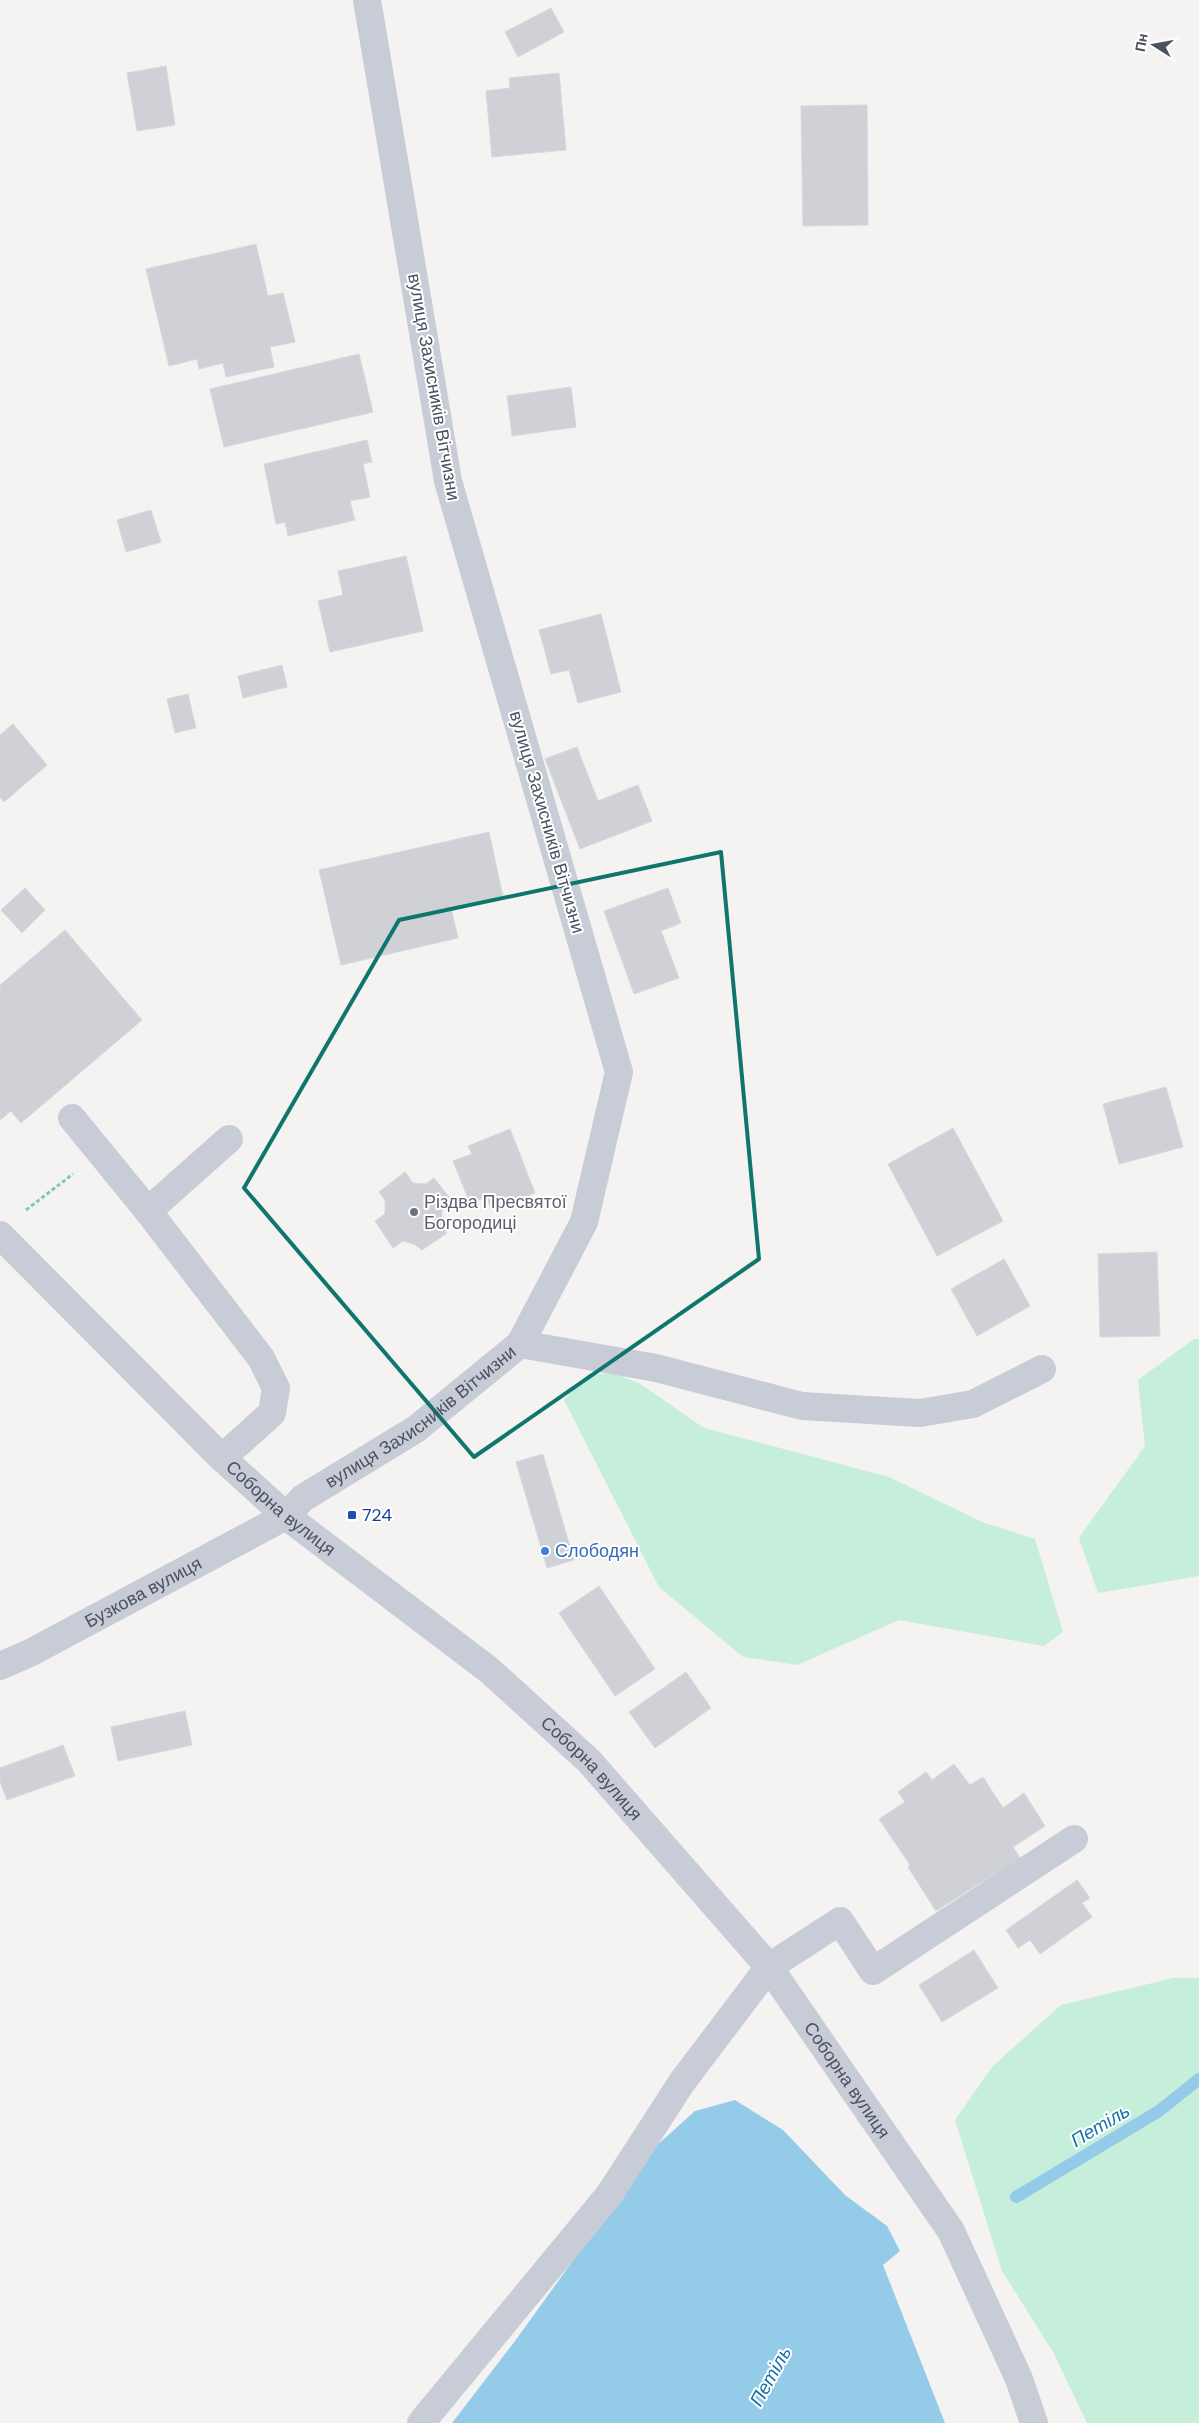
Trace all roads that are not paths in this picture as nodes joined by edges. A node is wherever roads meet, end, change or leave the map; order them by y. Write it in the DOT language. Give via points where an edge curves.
graph roads {
  1 [pos="367,0"];
  2 [pos="72,1118"];
  3 [pos="229,1139"];
  4 [pos="148,1211"];
  5 [pos="0,1235"];
  6 [pos="520,1344"];
  7 [pos="1042,1369"];
  8 [pos="222,1458"];
  9 [pos="286,1516"];
  10 [pos="0,1666"];
  11 [pos="1074,1839"];
  12 [pos="769,1968"];
  13 [pos="421,2423"];
  14 [pos="1034,2423"];
  1 -- 6 [label="street, вулиця Захисників Вітчизни" via="448,481 619,1072 584,1222"];
  2 -- 4 [label="street"];
  3 -- 4 [label="street"];
  4 -- 8 [label="street" via="261,1358 276,1388 272,1413"];
  5 -- 8 [label="street, Соборна вулиця"];
  6 -- 7 [label="street" via="656,1368 802,1406 920,1413 973,1404"];
  6 -- 9 [label="street, вулиця Захисників Вітчизни" via="416,1428 303,1498"];
  8 -- 9 [label="street, Соборна вулиця"];
  9 -- 10 [label="street, Бузкова вулиця"];
  9 -- 12 [label="street, Соборна вулиця" via="489,1670 589,1761"];
  11 -- 12 [label="street" via="873,1971 840,1920"];
  12 -- 13 [label="street" via="682,2082 608,2195"];
  12 -- 14 [label="street, Соборна вулиця" via="951,2231 1019,2379"];
}
